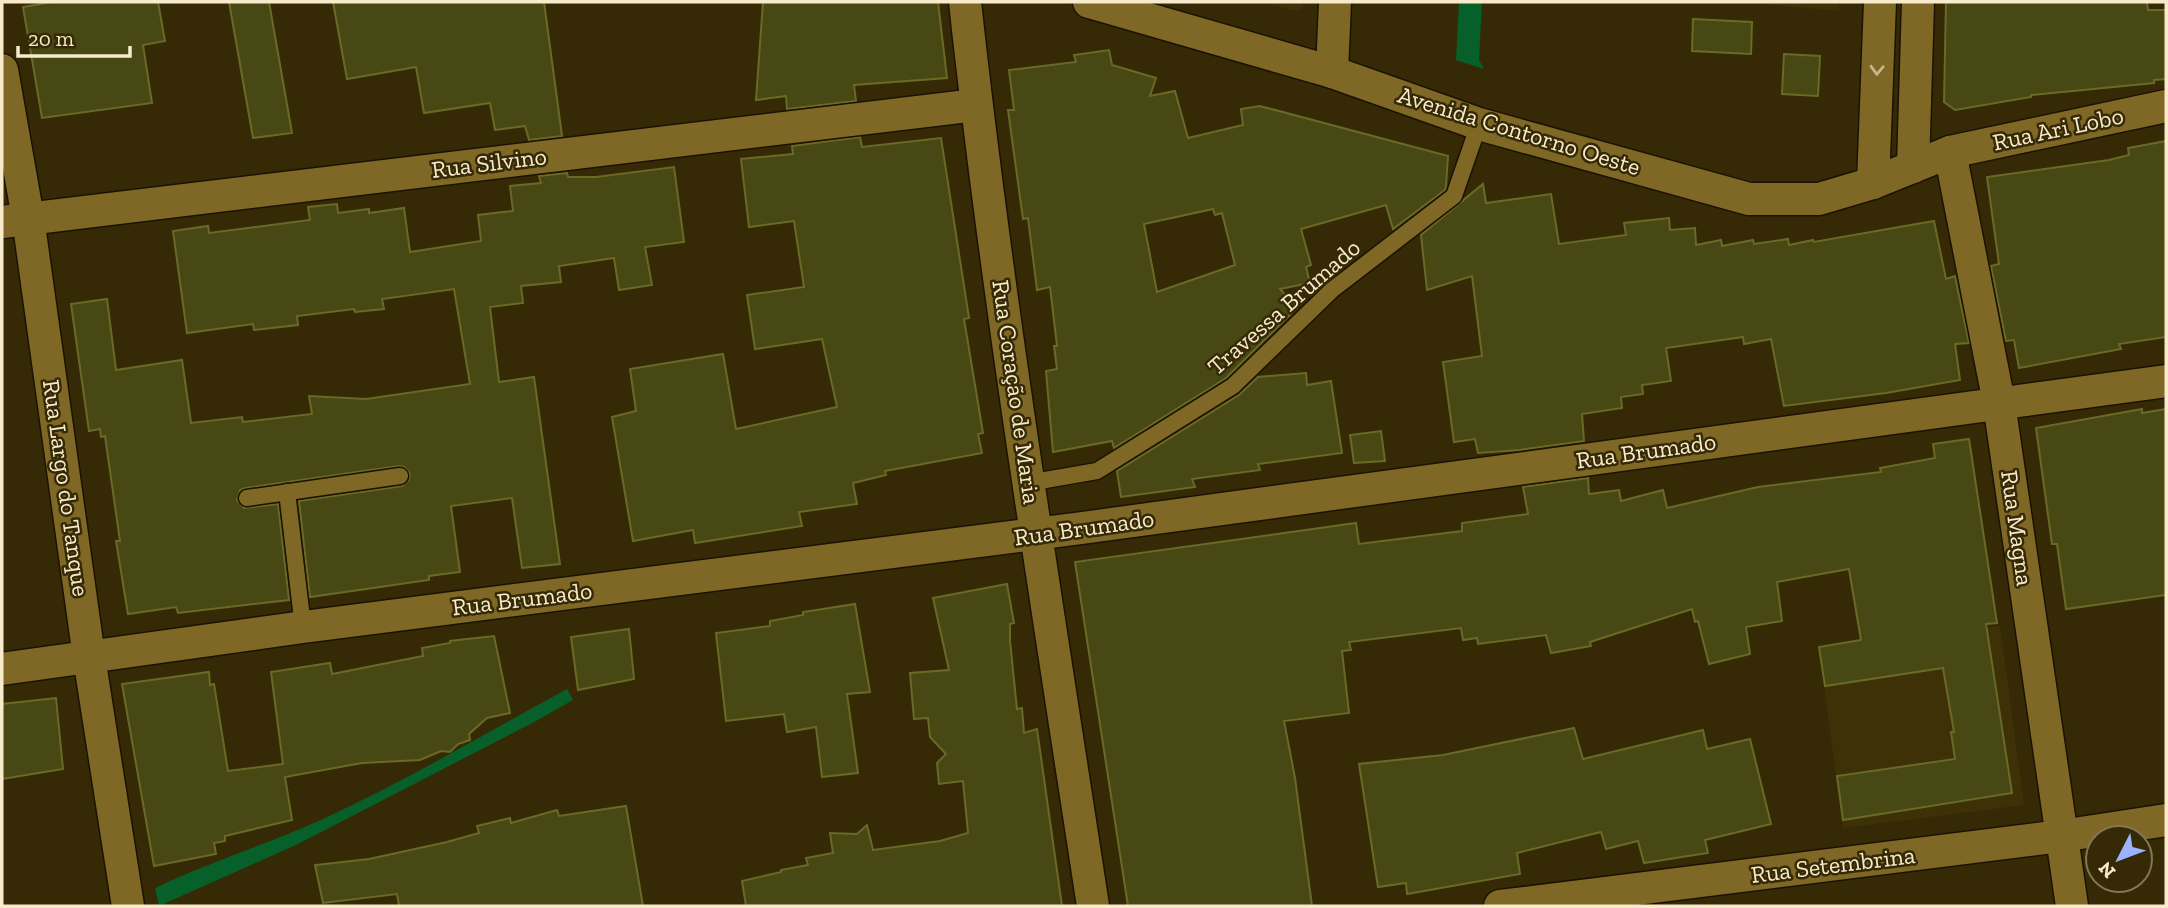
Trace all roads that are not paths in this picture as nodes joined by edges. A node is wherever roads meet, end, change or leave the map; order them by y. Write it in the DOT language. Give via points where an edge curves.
graph roads {
  1 [pos="965,2"];
  2 [pos="1089,2"];
  3 [pos="1335,2"];
  4 [pos="1880,2"];
  5 [pos="1918,2"];
  6 [pos="2,70"];
  7 [pos="1332,72"];
  8 [pos="976,105"];
  9 [pos="2166,106"];
  10 [pos="1479,124"];
  11 [pos="1950,152"];
  12 [pos="1913,167"];
  13 [pos="1873,183"];
  14 [pos="15,220"];
  15 [pos="2166,381"];
  16 [pos="1999,403"];
  17 [pos="400,476"];
  18 [pos="1028,483"];
  19 [pos="287,492"];
  20 [pos="247,498"];
  21 [pos="1036,534"];
  22 [pos="303,626"];
  23 [pos="89,657"];
  24 [pos="2,669"];
  25 [pos="2166,820"];
  26 [pos="2062,836"];
  27 [pos="128,906"];
  28 [pos="1093,906"];
  29 [pos="1500,906"];
  30 [pos="2071,906"];
  1 -- 8 [label="street, Rua Coração de Maria"];
  2 -- 7 [label="street, Avenida Contorno Oeste"];
  3 -- 7 [label="street"];
  4 -- 13 [label="street, one-way"];
  5 -- 12 [label="street"];
  6 -- 14 [label="street, Rua Largo do Tanque"];
  7 -- 10 [label="street, Avenida Contorno Oeste"];
  8 -- 14 [label="street, Rua Silvino"];
  8 -- 18 [label="street, Rua Coração de Maria"];
  9 -- 11 [label="street, Rua Ari Lobo"];
  10 -- 13 [label="street, Avenida Contorno Oeste" via="1749,199 1819,199"];
  10 -- 18 [label="lane, Travessa Brumado" via="1454,196 1332,290 1233,386 1097,471"];
  11 -- 12 [label="street, Avenida Contorno Oeste"];
  11 -- 16 [label="street, Rua Magna"];
  12 -- 13 [label="street, Avenida Contorno Oeste"];
  14 -- 23 [label="street, Rua Largo do Tanque"];
  15 -- 16 [label="street, Rua Brumado"];
  16 -- 21 [label="street, Rua Brumado"];
  16 -- 26 [label="street, Rua Magna"];
  17 -- 19 [label="lane"];
  18 -- 21 [label="street, Rua Coração de Maria"];
  19 -- 20 [label="lane"];
  19 -- 22 [label="lane"];
  21 -- 22 [label="street, Rua Brumado"];
  21 -- 28 [label="street, Rua Coração de Maria"];
  22 -- 23 [label="street, Rua Brumado"];
  23 -- 24 [label="street, Rua Brumado"];
  23 -- 27 [label="street, Rua Largo do Tanque"];
  25 -- 26 [label="street, Rua Setembrina"];
  26 -- 29 [label="street, Rua Setembrina"];
  26 -- 30 [label="street, Rua Magna"];
}
